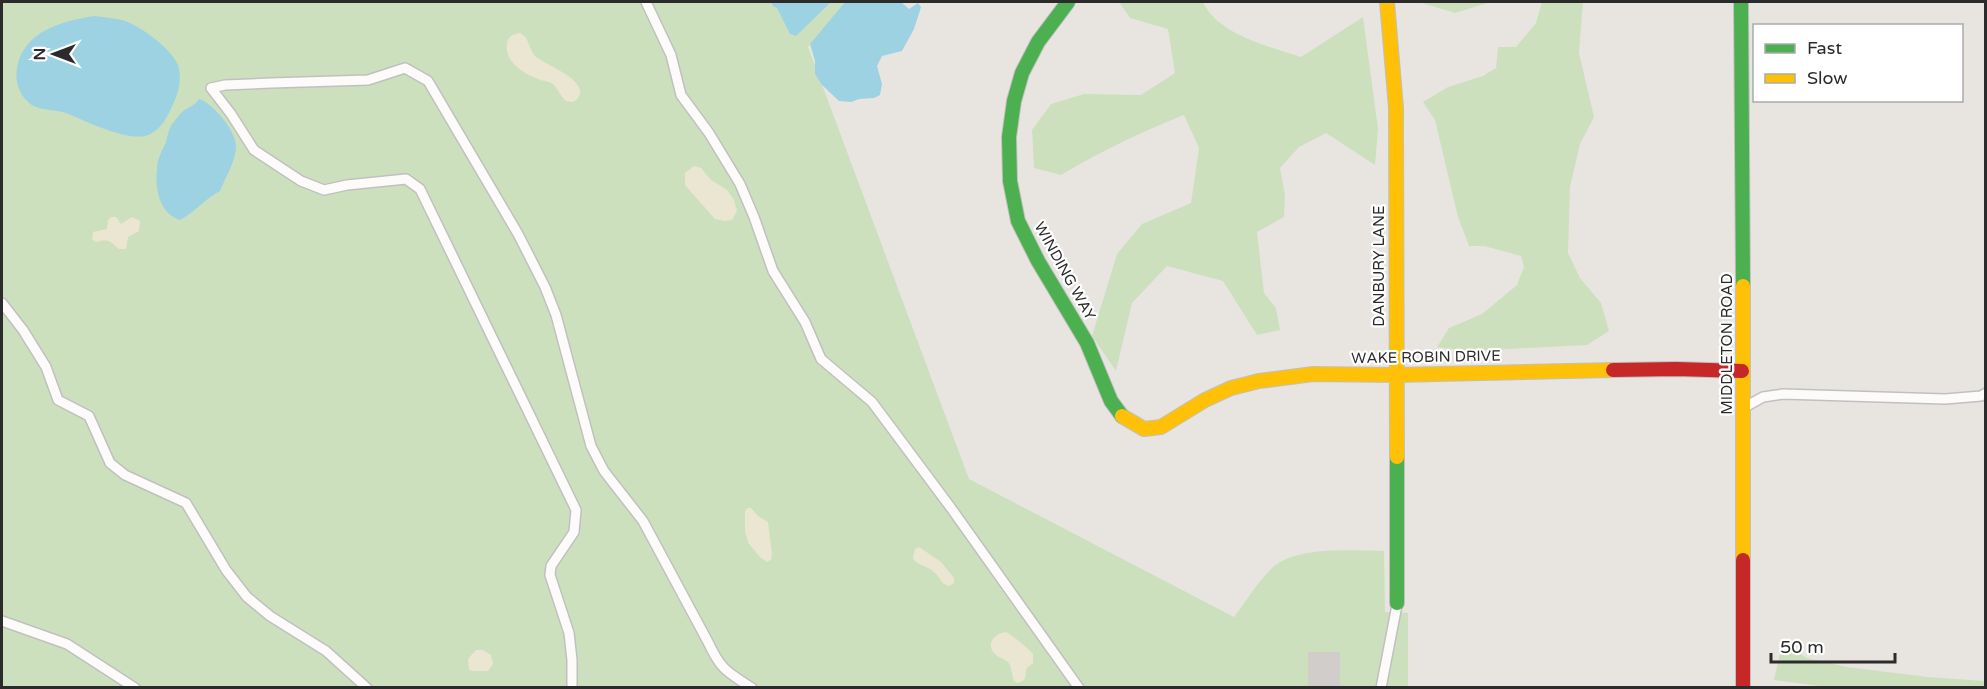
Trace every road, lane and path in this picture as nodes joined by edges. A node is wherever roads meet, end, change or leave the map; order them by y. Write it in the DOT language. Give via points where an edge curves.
graph roads {
  1 [pos="646,2"];
  2 [pos="1068,2"];
  3 [pos="1387,2"];
  4 [pos="1741,2"];
  5 [pos="2,303"];
  6 [pos="1742,371"];
  7 [pos="1396,375"];
  8 [pos="1986,393"];
  9 [pos="1742,408"];
  10 [pos="1124,418"];
  11 [pos="1397,603"];
  12 [pos="2,621"];
  13 [pos="135,687"];
  14 [pos="367,687"];
  15 [pos="572,687"];
  16 [pos="752,687"];
  17 [pos="1079,687"];
  18 [pos="1381,687"];
  19 [pos="1743,687"];
  1 -- 17 [label="lane" via="671,55 681,96 740,184 773,271 821,359 872,402"];
  2 -- 10 [label="street, WINDING WAY" via="1038,42 1022,73 1009,137 1010,181 1018,221 1087,343 1111,401"];
  3 -- 7 [label="street, DANBURY LANE" via="1396,108"];
  4 -- 6 [label="street, MIDDLETON ROAD"];
  5 -- 14 [label="lane" via="46,367 58,400 89,416 110,463 125,476 186,503 247,597 326,651"];
  6 -- 7 [label="street, WAKE ROBIN DRIVE"];
  6 -- 9 [label="street, MIDDLETON ROAD"];
  7 -- 10 [label="street, WAKE ROBIN DRIVE" via="1313,374 1259,381 1231,388 1161,426 1144,429"];
  7 -- 11 [label="street, DANBURY LANE"];
  8 -- 9 [label="lane" via="1945,399 1784,394 1763,397"];
  9 -- 19 [label="street, MIDDLETON ROAD"];
  11 -- 18 [label="lane"];
  12 -- 13 [label="lane" via="67,644"];
  15 -- 16 [label="lane" via="569,633 550,575 551,566 574,532 576,510 420,189 406,179 324,190 302,181 254,150 211,88 368,80 405,68 428,81 545,287 591,446 604,471 644,521 717,663"];
}
